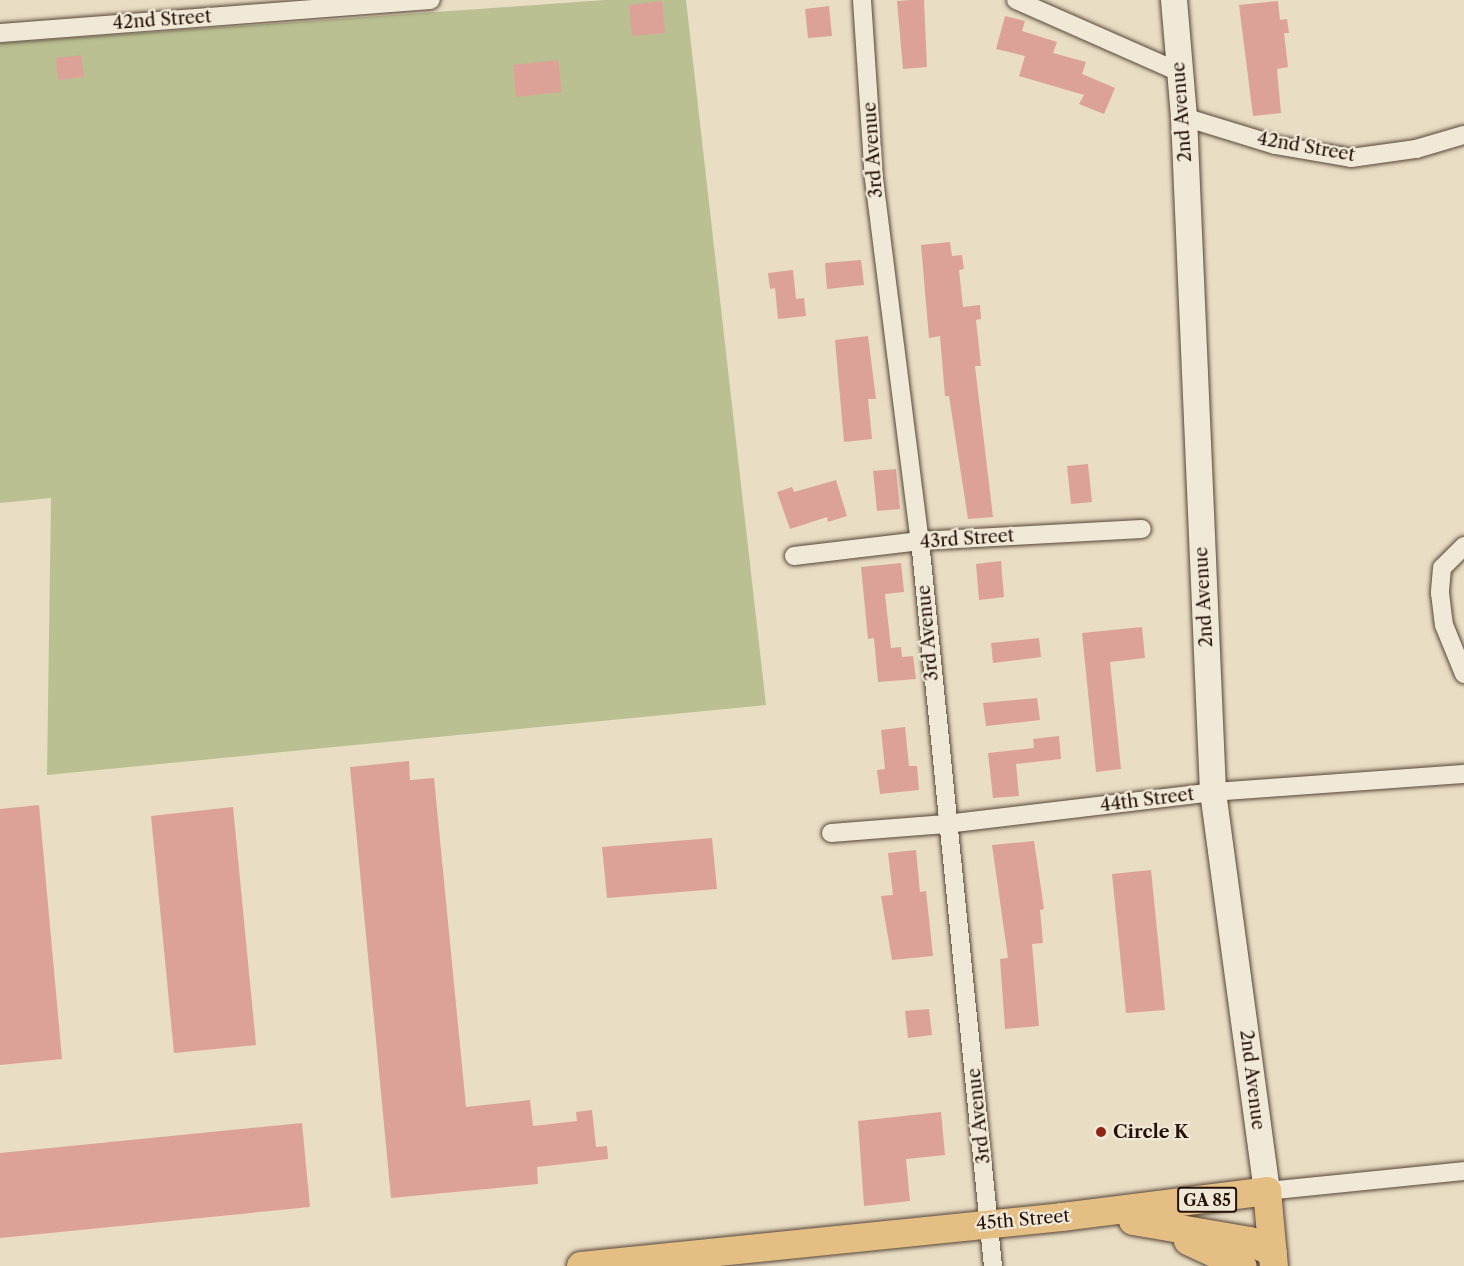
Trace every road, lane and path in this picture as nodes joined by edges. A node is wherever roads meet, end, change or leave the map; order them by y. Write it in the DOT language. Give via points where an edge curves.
graph roads {
  1 [pos="431,0"];
  2 [pos="862,0"];
  3 [pos="1016,0"];
  4 [pos="1174,0"];
  5 [pos="0,33"];
  6 [pos="1179,72"];
  7 [pos="1184,117"];
  8 [pos="1464,135"];
  9 [pos="1142,529"];
  10 [pos="920,541"];
  11 [pos="1464,546"];
  12 [pos="794,556"];
  13 [pos="1464,674"];
  14 [pos="1464,774"];
  15 [pos="1213,792"];
  16 [pos="946,824"];
  17 [pos="831,833"];
  18 [pos="1464,1171"];
  19 [pos="1267,1191"];
  20 [pos="1111,1212"];
  21 [pos="991,1222"];
  22 [pos="1143,1224"];
  23 [pos="1273,1259"];
  24 [pos="581,1266"];
  25 [pos="993,1266"];
  26 [pos="1242,1266"];
  1 -- 5 [label="street, 42nd Street"];
  2 -- 10 [label="street, 3rd Avenue" via="874,179"];
  3 -- 6 [label="street"];
  4 -- 6 [label="main road, 2nd Avenue"];
  6 -- 7 [label="main road, 2nd Avenue"];
  7 -- 8 [label="street, 42nd Street" via="1275,145 1351,158 1416,149"];
  7 -- 15 [label="main road, 2nd Avenue"];
  9 -- 10 [label="street, 43rd Street"];
  10 -- 12 [label="street, 43rd Street"];
  10 -- 16 [label="street, 3rd Avenue"];
  11 -- 13 [label="street" via="1442,568 1440,593 1443,625"];
  14 -- 15 [label="street, 44th Street"];
  15 -- 16 [label="street, 44th Street"];
  15 -- 19 [label="main road, 2nd Avenue"];
  16 -- 17 [label="street, 44th Street"];
  16 -- 21 [label="street, 3rd Avenue"];
  18 -- 19 [label="street, 45th Street"];
  19 -- 20 [label="main road, 45th Street / GA 85"];
  19 -- 23 [label="main road"];
  20 -- 21 [label="main road, 45th Street / GA 85"];
  20 -- 22 [label="main road"];
  21 -- 24 [label="main road, 45th Street / GA 85"];
  21 -- 25 [label="street, 3rd Avenue"];
  22 -- 23 [label="main road" via="1173,1225 1250,1241"];
  22 -- 26 [label="main road" via="1151,1233 1205,1246"];
}
